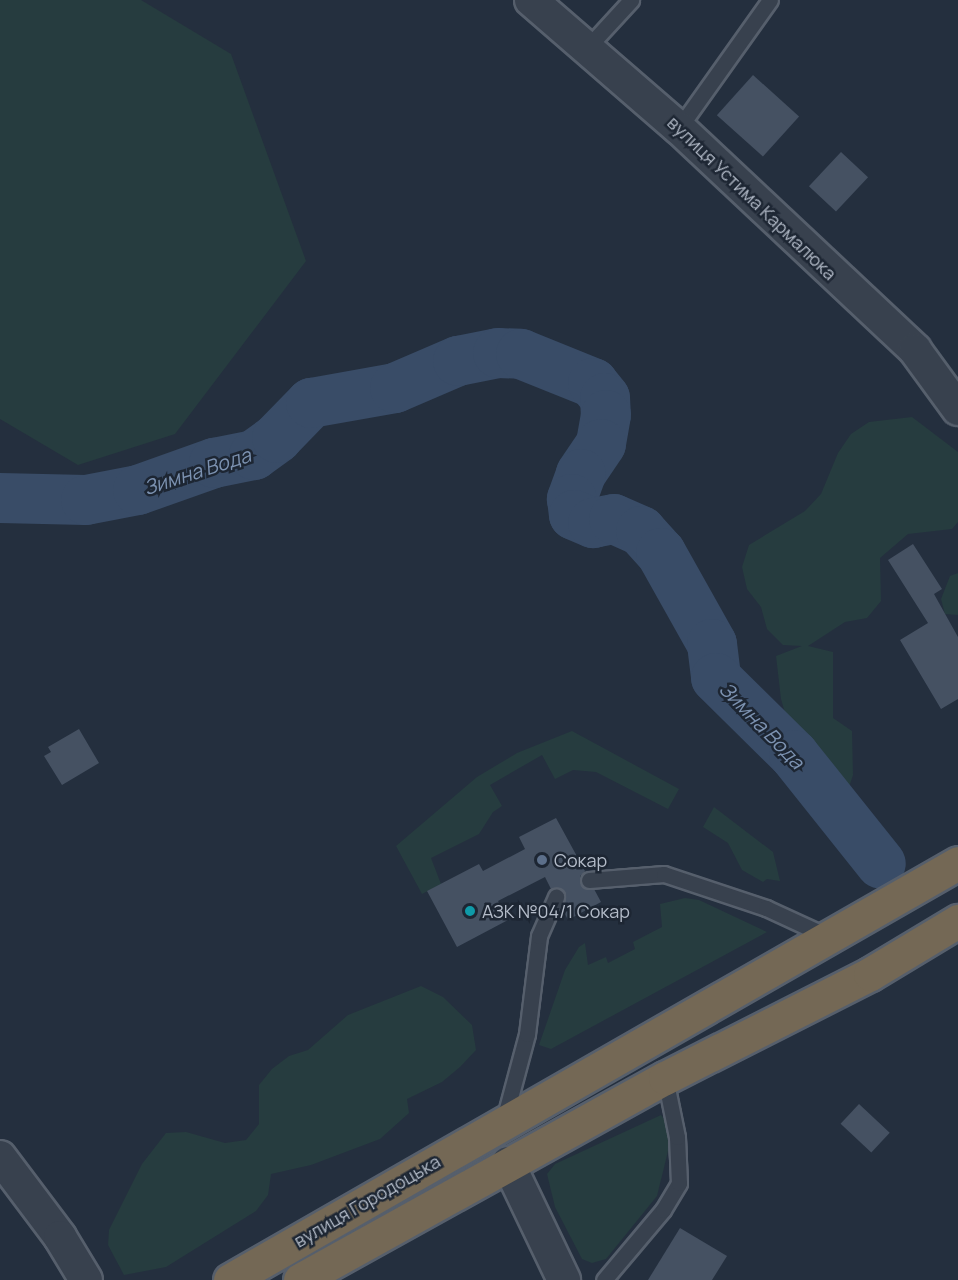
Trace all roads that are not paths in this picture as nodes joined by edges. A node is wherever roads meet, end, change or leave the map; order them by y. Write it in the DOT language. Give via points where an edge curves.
graph roads {
  1 [pos="531,0"];
  2 [pos="631,0"];
  3 [pos="770,0"];
  4 [pos="588,47"];
  5 [pos="679,128"];
  6 [pos="958,409"];
  7 [pos="958,863"];
  8 [pos="589,880"];
  9 [pos="556,897"];
  10 [pos="958,921"];
  11 [pos="829,938"];
  12 [pos="665,1078"];
  13 [pos="503,1123"];
  14 [pos="0,1157"];
  15 [pos="508,1162"];
  16 [pos="86,1280"];
  17 [pos="230,1280"];
  18 [pos="300,1280"];
  19 [pos="564,1280"];
  20 [pos="604,1280"];
  1 -- 4 [label="street, вулиця Устима Кармалюка"];
  2 -- 4 [label="lane"];
  3 -- 5 [label="lane"];
  4 -- 5 [label="street, вулиця Устима Кармалюка"];
  5 -- 6 [label="street, вулиця Устима Кармалюка" via="915,350"];
  7 -- 11 [label="highway, вулиця Городоцька"];
  8 -- 11 [label="lane" via="664,874 766,908"];
  9 -- 13 [label="lane" via="539,936 526,1035"];
  10 -- 12 [label="highway" via="870,974"];
  11 -- 13 [label="highway, вулиця Городоцька"];
  12 -- 15 [label="highway"];
  12 -- 20 [label="lane" via="677,1137 679,1183 663,1210"];
  13 -- 17 [label="highway, вулиця Городоцька"];
  14 -- 16 [label="street" via="60,1237"];
  15 -- 18 [label="highway"];
  15 -- 19 [label="street"];
}
